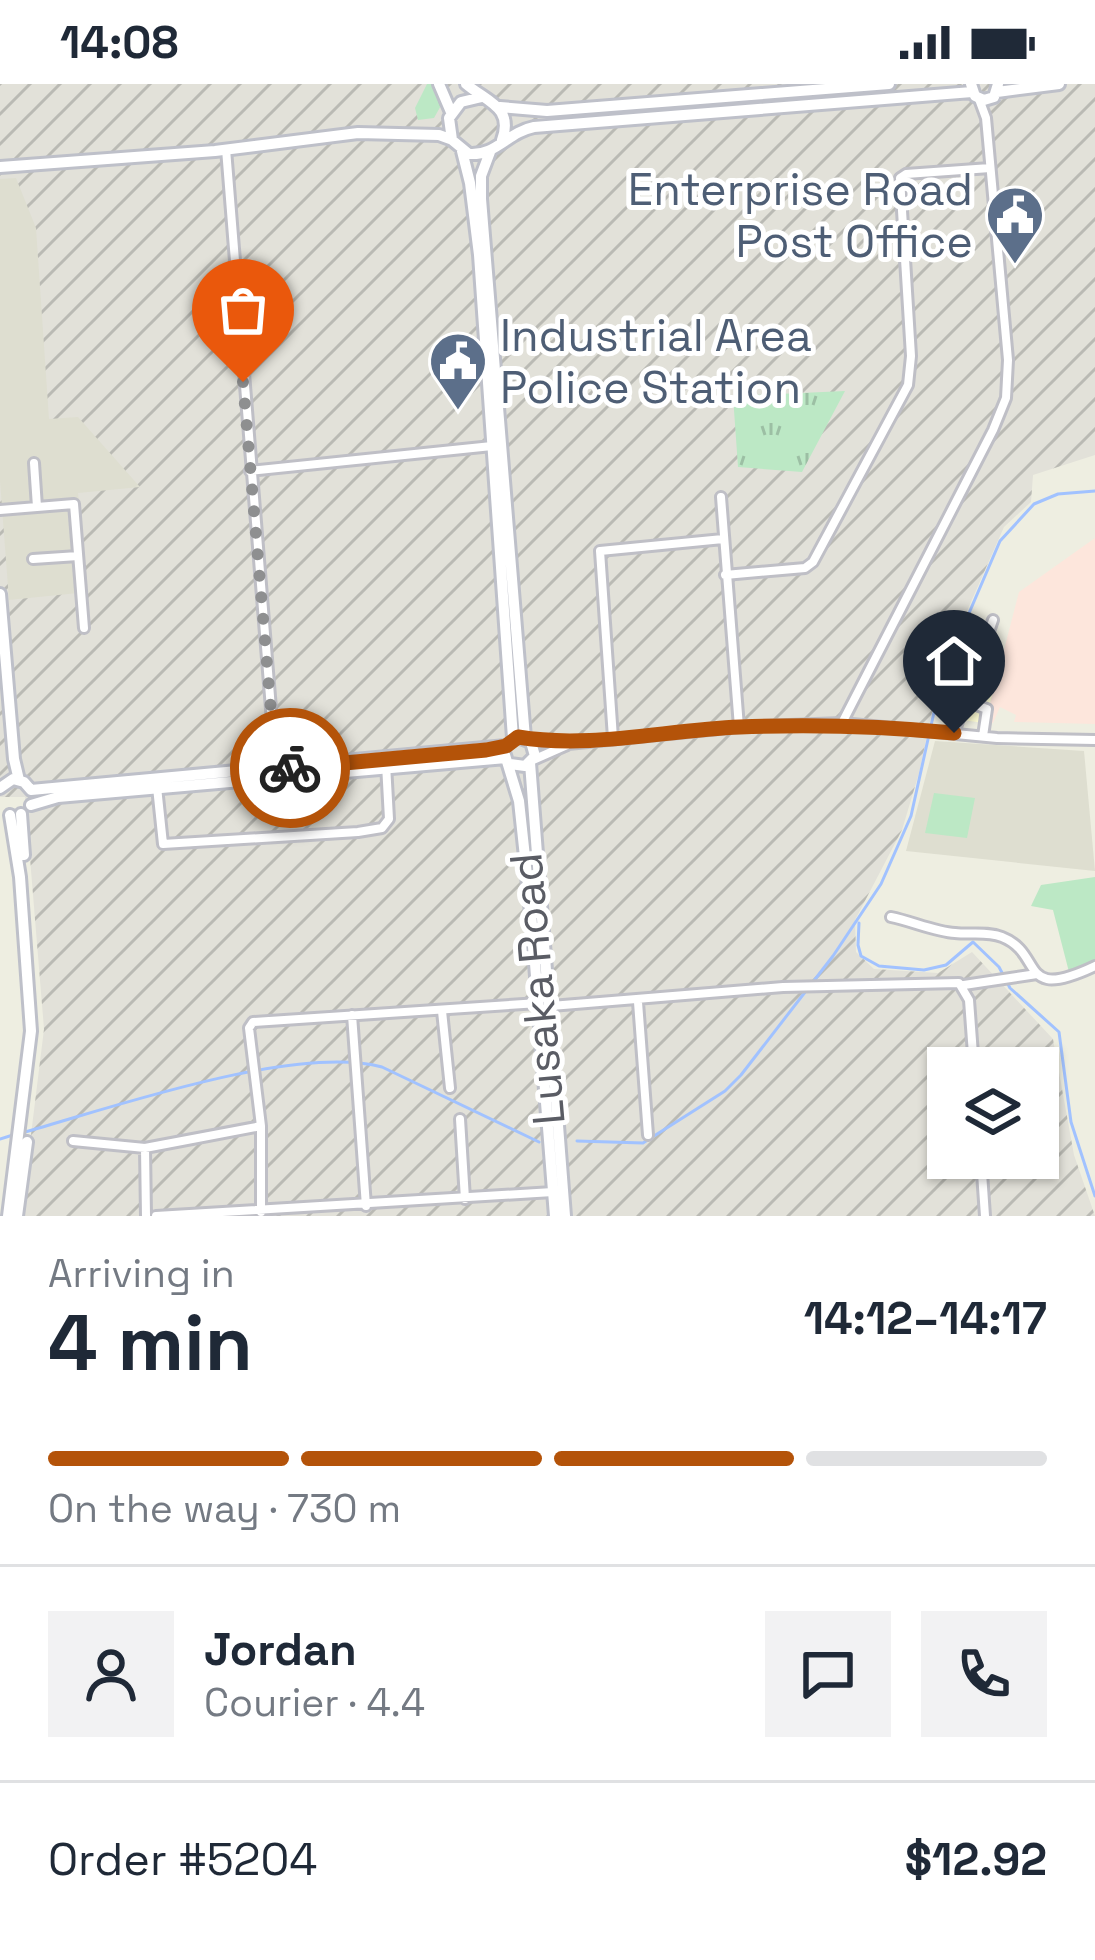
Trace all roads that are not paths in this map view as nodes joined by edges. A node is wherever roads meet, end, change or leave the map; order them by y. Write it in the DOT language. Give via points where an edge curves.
graph roads {
  1 [pos="440,84"];
  2 [pos="466,84"];
  3 [pos="889,84"];
  4 [pos="1059,84"];
  5 [pos="984,92"];
  6 [pos="482,97"];
  7 [pos="500,107"];
  8 [pos="450,115"];
  9 [pos="385,134"];
  10 [pos="452,140"];
  11 [pos="496,148"];
  12 [pos="226,149"];
  13 [pos="462,151"];
  14 [pos="0,167"];
  15 [pos="990,168"];
  16 [pos="492,446"];
  17 [pos="34,463"];
  18 [pos="250,471"];
  19 [pos="721,497"];
  20 [pos="37,507"];
  21 [pos="0,510"];
  22 [pos="723,539"];
  23 [pos="78,556"];
  24 [pos="33,559"];
  25 [pos="725,575"];
  26 [pos="0,594"];
  27 [pos="993,620"];
  28 [pos="84,628"];
  29 [pos="965,701"];
  30 [pos="842,723"];
  31 [pos="739,727"];
  32 [pos="954,733"];
  33 [pos="983,736"];
  34 [pos="614,738"];
  35 [pos="1095,740"];
  36 [pos="568,744"];
  37 [pos="515,747"];
  38 [pos="532,762"];
  39 [pos="386,763"];
  40 [pos="276,774"];
  41 [pos="9,783"];
  42 [pos="157,784"];
  43 [pos="31,790"];
  44 [pos="16,810"];
  45 [pos="890,916"];
  46 [pos="1095,966"];
  47 [pos="1037,974"];
  48 [pos="962,985"];
  49 [pos="638,1002"];
  50 [pos="546,1005"];
  51 [pos="442,1011"];
  52 [pos="352,1015"];
  53 [pos="972,1047"];
  54 [pos="450,1088"];
  55 [pos="460,1119"];
  56 [pos="261,1126"];
  57 [pos="648,1135"];
  58 [pos="74,1141"];
  59 [pos="145,1148"];
  60 [pos="982,1179"];
  61 [pos="554,1192"];
  62 [pos="465,1199"];
  63 [pos="366,1206"];
  64 [pos="261,1212"];
  65 [pos="13,1216"];
  66 [pos="146,1216"];
  67 [pos="156,1216"];
  68 [pos="555,1216"];
  69 [pos="566,1216"];
  70 [pos="985,1216"];
  1 -- 8 [label="main road"];
  2 -- 6 [label="main road"];
  3 -- 7 [label="main road" via="547,111"];
  4 -- 5 [label="main road"];
  5 -- 11 [label="main road" via="534,127"];
  5 -- 15 [label="street"];
  6 -- 7 [label="main road"];
  6 -- 8 [label="main road" via="467,98"];
  7 -- 11 [label="main road" via="506,121"];
  8 -- 9 [label="main road"];
  8 -- 10 [label="main road"];
  9 -- 10 [label="main road"];
  9 -- 12 [label="main road"];
  10 -- 13 [label="main road"];
  11 -- 13 [label="main road"];
  11 -- 37 [label="main road, Lusaka Road" via="480,184"];
  12 -- 14 [label="main road"];
  12 -- 18 [label="street"];
  13 -- 16 [label="main road, Lusaka Road" via="476,223"];
  15 -- 25 [label="street" via="900,178 908,385 813,562"];
  15 -- 30 [label="street" via="1006,398"];
  16 -- 18 [label="street"];
  16 -- 37 [label="main road, Lusaka Road"];
  17 -- 20 [label="street"];
  18 -- 40 [label="street"];
  19 -- 22 [label="street"];
  20 -- 21 [label="street"];
  20 -- 23 [label="street" via="74,504"];
  22 -- 25 [label="street"];
  22 -- 34 [label="street" via="600,551"];
  23 -- 24 [label="street"];
  23 -- 28 [label="street"];
  25 -- 31 [label="street"];
  26 -- 41 [label="main road" via="14,759"];
  27 -- 29 [label="street"];
  29 -- 32 [label="street"];
  29 -- 33 [label="street" via="987,709"];
  30 -- 31 [label="street"];
  30 -- 32 [label="street"];
  31 -- 34 [label="street"];
  32 -- 33 [label="street"];
  33 -- 35 [label="street"];
  34 -- 36 [label="street"];
  36 -- 37 [label="street"];
  36 -- 38 [label="street"];
  37 -- 38 [label="main road, Lusaka Road" via="535,751"];
  37 -- 38 [label="main road" via="520,767"];
  37 -- 39 [label="main road"];
  37 -- 50 [label="main road, Lusaka Road"];
  38 -- 50 [label="main road, Lusaka Road"];
  39 -- 40 [label="main road"];
  39 -- 42 [label="street" via="389,819 358,832 163,844"];
  40 -- 42 [label="main road"];
  41 -- 43 [label="main road"];
  42 -- 43 [label="main road"];
  42 -- 44 [label="main road"];
  43 -- 44 [label="main road"];
  44 -- 65 [label="main road" via="32,1031"];
  45 -- 47 [label="street" via="1000,936"];
  46 -- 47 [label="street" via="1064,979"];
  47 -- 48 [label="street"];
  48 -- 49 [label="street" via="783,987"];
  48 -- 53 [label="street"];
  49 -- 50 [label="street"];
  49 -- 57 [label="street"];
  50 -- 51 [label="street"];
  50 -- 61 [label="main road, Lusaka Road"];
  50 -- 69 [label="main road, Lusaka Road"];
  51 -- 52 [label="street"];
  51 -- 54 [label="street"];
  52 -- 56 [label="street" via="260,1020 249,1028"];
  52 -- 63 [label="street"];
  55 -- 62 [label="street"];
  56 -- 59 [label="street"];
  56 -- 64 [label="street"];
  58 -- 59 [label="street"];
  59 -- 66 [label="street"];
  60 -- 70 [label="street"];
  61 -- 62 [label="street"];
  61 -- 68 [label="main road, Lusaka Road"];
  62 -- 63 [label="street"];
  63 -- 64 [label="street"];
  64 -- 67 [label="street"];
}
